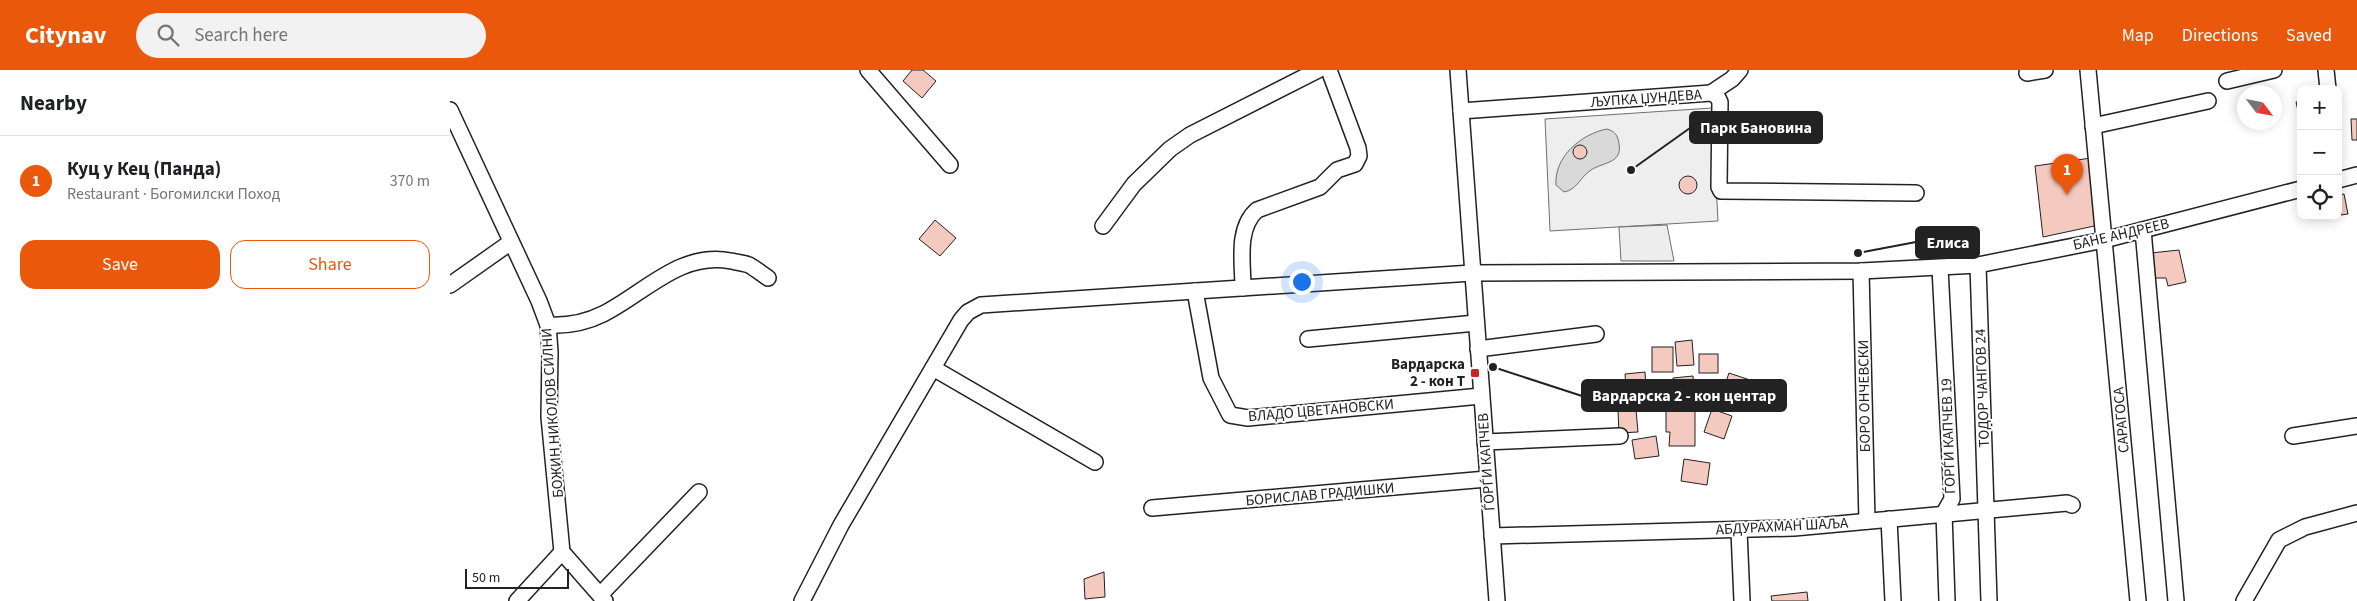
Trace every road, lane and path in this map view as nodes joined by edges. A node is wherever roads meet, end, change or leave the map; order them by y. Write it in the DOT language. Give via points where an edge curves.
graph roads {
  1 [pos="868,70"];
  2 [pos="1318,70"];
  3 [pos="1329,70"];
  4 [pos="1458,70"];
  5 [pos="1740,70"];
  6 [pos="2045,70"];
  7 [pos="2088,70"];
  8 [pos="2274,70"];
  9 [pos="2326,70"];
  10 [pos="2027,73"];
  11 [pos="2227,81"];
  12 [pos="2328,85"];
  13 [pos="1711,93"];
  14 [pos="2208,101"];
  15 [pos="450,110"];
  16 [pos="1461,111"];
  17 [pos="2092,126"];
  18 [pos="950,165"];
  19 [pos="2357,175"];
  20 [pos="2342,179"];
  21 [pos="2297,190"];
  22 [pos="1916,193"];
  23 [pos="1103,226"];
  24 [pos="2143,230"];
  25 [pos="2104,240"];
  26 [pos="511,242"];
  27 [pos="1978,265"];
  28 [pos="1940,268"];
  29 [pos="1861,271"];
  30 [pos="1472,273"];
  31 [pos="768,278"];
  32 [pos="450,285"];
  33 [pos="1243,288"];
  34 [pos="1195,291"];
  35 [pos="1476,323"];
  36 [pos="548,325"];
  37 [pos="1596,334"];
  38 [pos="1308,339"];
  39 [pos="1478,349"];
  40 [pos="933,368"];
  41 [pos="1481,396"];
  42 [pos="2357,426"];
  43 [pos="1620,436"];
  44 [pos="2293,436"];
  45 [pos="1485,442"];
  46 [pos="1095,462"];
  47 [pos="1487,479"];
  48 [pos="699,492"];
  49 [pos="2072,505"];
  50 [pos="1152,508"];
  51 [pos="1985,510"];
  52 [pos="1944,513"];
  53 [pos="2357,513"];
  54 [pos="1889,519"];
  55 [pos="1867,521"];
  56 [pos="1738,530"];
  57 [pos="1492,536"];
  58 [pos="562,552"];
  59 [pos="603,598"];
  60 [pos="518,601"];
  61 [pos="802,601"];
  62 [pos="1496,601"];
  63 [pos="1742,601"];
  64 [pos="1893,601"];
  65 [pos="1947,601"];
  66 [pos="1988,601"];
  67 [pos="2138,601"];
  68 [pos="2176,601"];
  69 [pos="2244,601"];
  1 -- 18 [label="street"];
  2 -- 23 [label="street" via="1190,135 1170,149 1134,184"];
  3 -- 33 [label="street" via="1359,156 1355,164 1337,170 1320,187 1252,214 1243,240"];
  4 -- 16 [label="street, ЃОРЃИ КАПЧЕВ"];
  5 -- 13 [label="street"];
  6 -- 10 [label="street"];
  7 -- 17 [label="street, САРАГОСА"];
  8 -- 11 [label="street"];
  9 -- 12 [label="street"];
  13 -- 16 [label="street, ЉУПКА ЏУНДЕВА"];
  13 -- 22 [label="street, ЉУПКА ЏУНДЕВА" via="1720,102 1721,191"];
  14 -- 17 [label="street"];
  15 -- 26 [label="street, БОЖИН НИКОЛОВ СИЛНИ"];
  16 -- 30 [label="street, ЃОРЃИ КАПЧЕВ"];
  17 -- 25 [label="street, САРАГОСА"];
  19 -- 20 [label="street"];
  21 -- 24 [label="street, БАНЕ АНДРЕЕВ"];
  24 -- 25 [label="street, БАНЕ АНДРЕЕВ"];
  24 -- 68 [label="street"];
  25 -- 27 [label="street, БАНЕ АНДРЕЕВ"];
  25 -- 67 [label="street, САРАГОСА"];
  26 -- 32 [label="street"];
  26 -- 36 [label="street, БОЖИН НИКОЛОВ СИЛНИ"];
  27 -- 28 [label="street, БАНЕ АНДРЕЕВ"];
  27 -- 51 [label="street, ТОДОР ЧАНГОВ 24"];
  28 -- 29 [label="street"];
  28 -- 52 [label="street, ЃОРЃИ КАПЧЕВ 19" via="1952,499"];
  29 -- 30 [label="street"];
  29 -- 55 [label="street, БОРО ОНЧЕВСКИ"];
  30 -- 33 [label="street"];
  30 -- 35 [label="street, ЃОРЃИ КАПЧЕВ"];
  31 -- 36 [label="street" via="748,265 705,259 672,269 602,314 579,323"];
  33 -- 34 [label="street"];
  34 -- 40 [label="street" via="981,305 961,320"];
  34 -- 41 [label="street, ВЛАДО ЦВЕТАНОВСКИ" via="1211,378 1230,415 1248,418"];
  35 -- 38 [label="street"];
  35 -- 39 [label="street, ЃОРЃИ КАПЧЕВ"];
  36 -- 58 [label="street, БОЖИН НИКОЛОВ СИЛНИ" via="549,417"];
  37 -- 39 [label="street"];
  39 -- 41 [label="street, ЃОРЃИ КАПЧЕВ"];
  40 -- 46 [label="street"];
  40 -- 61 [label="street" via="841,525"];
  41 -- 45 [label="street, ЃОРЃИ КАПЧЕВ"];
  42 -- 44 [label="street"];
  43 -- 45 [label="street"];
  45 -- 47 [label="street, ЃОРЃИ КАПЧЕВ"];
  47 -- 50 [label="street, БОРИСЛАВ ГРАДИШКИ"];
  47 -- 57 [label="street, ЃОРЃИ КАПЧЕВ"];
  48 -- 59 [label="street"];
  49 -- 51 [label="street, АБДУРАХМАН ШАЉА"];
  51 -- 52 [label="street, АБДУРАХМАН ШАЉА"];
  51 -- 66 [label="street, ТОДОР ЧАНГОВ 24"];
  52 -- 54 [label="street, АБДУРАХМАН ШАЉА"];
  52 -- 65 [label="street, ЃОРЃИ КАПЧЕВ 19"];
  53 -- 69 [label="street" via="2305,527 2279,540"];
  54 -- 55 [label="street, АБДУРАХМАН ШАЉА"];
  54 -- 64 [label="street"];
  55 -- 56 [label="street, АБДУРАХМАН ШАЉА"];
  56 -- 57 [label="street, АБДУРАХМАН ШАЉА"];
  56 -- 63 [label="street"];
  57 -- 62 [label="street, ЃОРЃИ КАПЧЕВ"];
  58 -- 59 [label="street"];
  58 -- 60 [label="street"];
}
